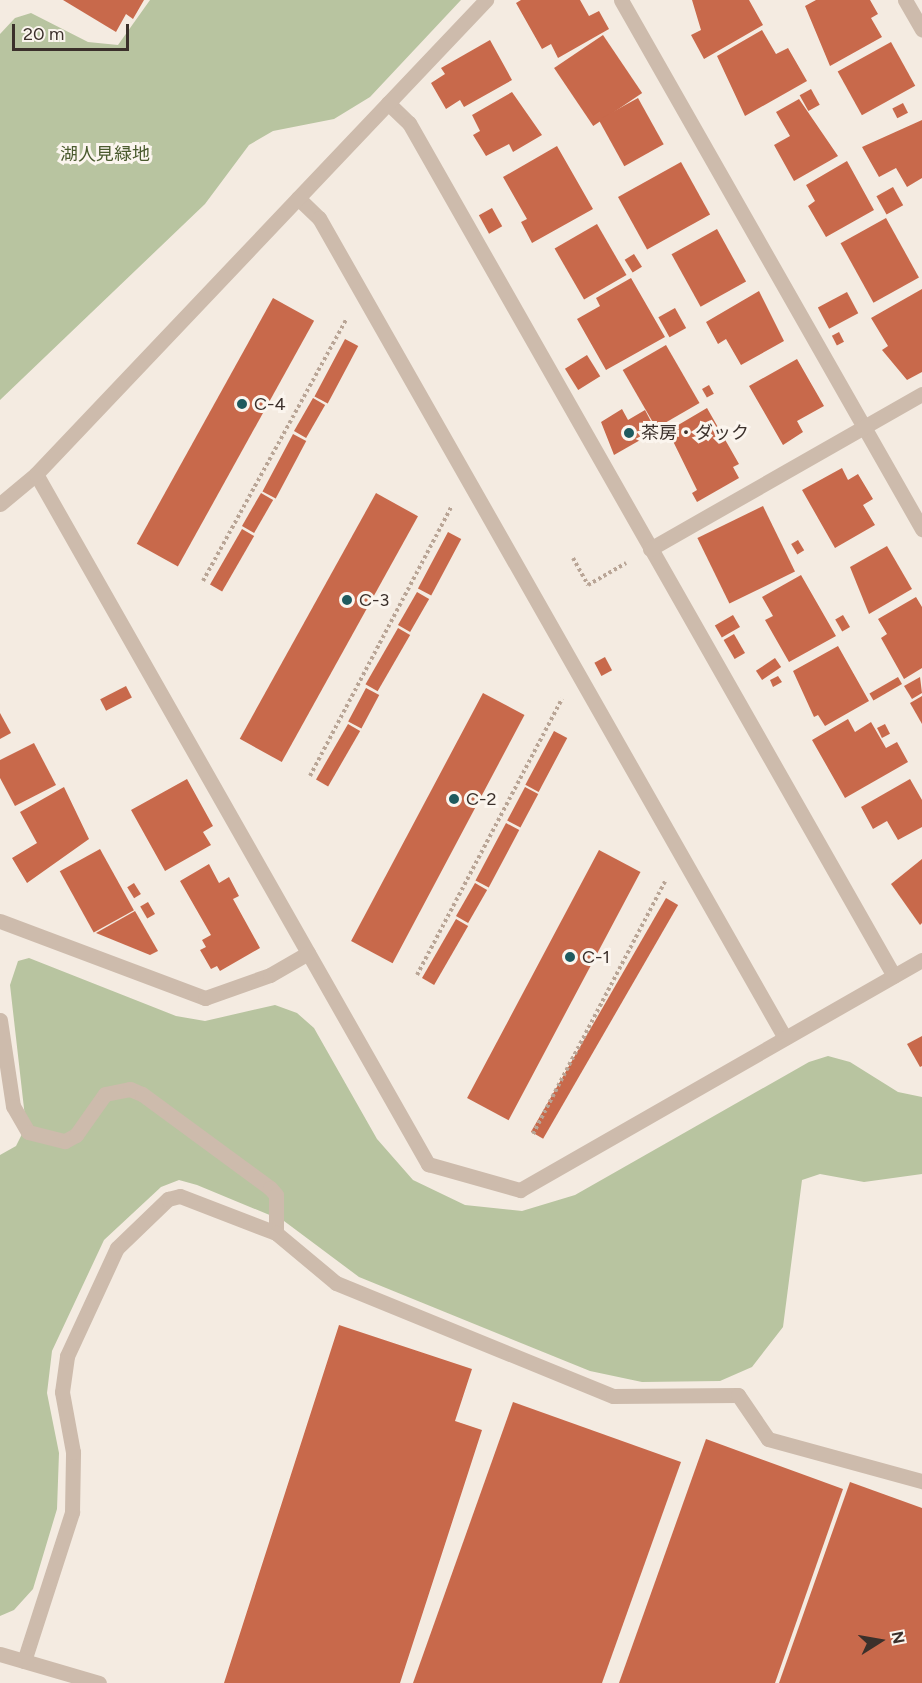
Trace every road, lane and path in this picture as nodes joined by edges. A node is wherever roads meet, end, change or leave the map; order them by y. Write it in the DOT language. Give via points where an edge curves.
graph roads {
  1 [pos="486,0"];
  2 [pos="621,0"];
  3 [pos="905,0"];
  4 [pos="922,30"];
  5 [pos="388,103"];
  6 [pos="298,198"];
  7 [pos="368,304"];
  8 [pos="922,394"];
  9 [pos="864,427"];
  10 [pos="36,474"];
  11 [pos="474,491"];
  12 [pos="0,504"];
  13 [pos="922,529"];
  14 [pos="644,553"];
  15 [pos="573,558"];
  16 [pos="203,581"];
  17 [pos="584,683"];
  18 [pos="310,776"];
  19 [pos="687,866"];
  20 [pos="0,921"];
  21 [pos="308,953"];
  22 [pos="922,960"];
  23 [pos="417,975"];
  24 [pos="894,975"];
  25 [pos="0,1020"];
  26 [pos="785,1038"];
  27 [pos="533,1134"];
  28 [pos="276,1233"];
  29 [pos="922,1481"];
  30 [pos="0,1654"];
  31 [pos="24,1661"];
  32 [pos="99,1683"];
  1 -- 5 [label="street"];
  2 -- 9 [label="street"];
  3 -- 4 [label="street"];
  5 -- 6 [label="street"];
  5 -- 14 [label="street" via="409,123"];
  6 -- 7 [label="street" via="320,218"];
  6 -- 10 [label="street"];
  7 -- 11 [label="street"];
  7 -- 16 [label="path" via="348,316"];
  8 -- 9 [label="street"];
  9 -- 13 [label="street"];
  9 -- 14 [label="street"];
  10 -- 12 [label="street"];
  10 -- 21 [label="street"];
  11 -- 17 [label="street"];
  11 -- 18 [label="path" via="454,502"];
  14 -- 15 [label="path" via="588,585"];
  14 -- 24 [label="street"];
  17 -- 19 [label="street"];
  17 -- 23 [label="path" via="564,695"];
  19 -- 26 [label="street"];
  19 -- 27 [label="path" via="667,877"];
  20 -- 21 [label="street" via="205,998 270,975"];
  21 -- 26 [label="street" via="428,1164 520,1190"];
  22 -- 24 [label="street"];
  24 -- 26 [label="street"];
  25 -- 28 [label="street" via="13,1106 28,1132 65,1141 76,1135 105,1094 130,1089 270,1188 276,1196"];
  28 -- 29 [label="street" via="336,1283 613,1396 738,1395 768,1439"];
  28 -- 31 [label="street" via="180,1196 168,1199 117,1248 62,1374 73,1452 72,1512"];
  30 -- 31 [label="street"];
  31 -- 32 [label="street"];
}
